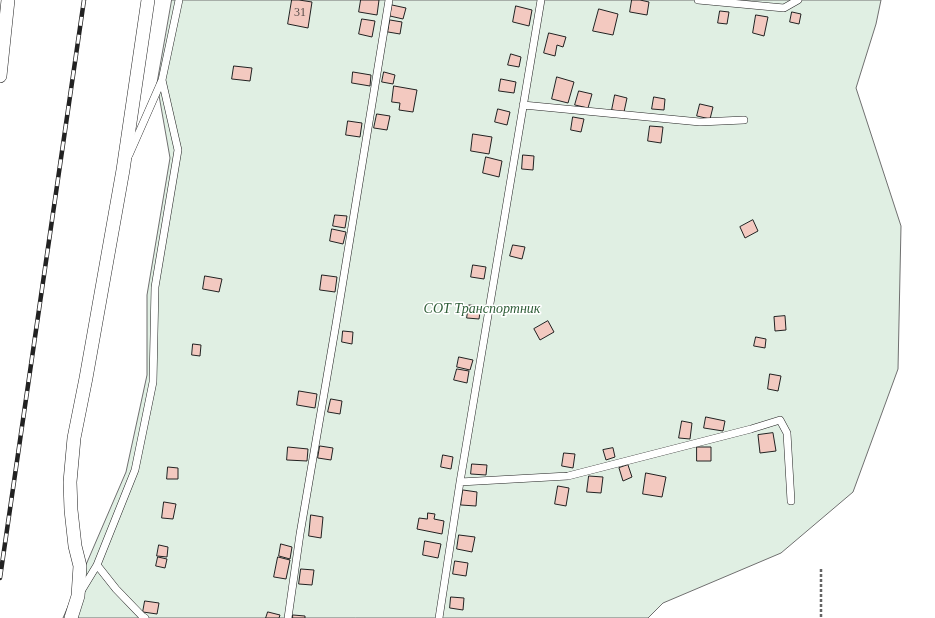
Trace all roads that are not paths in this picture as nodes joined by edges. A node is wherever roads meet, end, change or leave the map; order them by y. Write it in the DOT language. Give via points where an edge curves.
graph roads {
  1 [pos="8,0"];
  2 [pos="148,0"];
  3 [pos="179,0"];
  4 [pos="389,0"];
  5 [pos="541,0"];
  6 [pos="698,0"];
  7 [pos="798,0"];
  8 [pos="0,76"];
  9 [pos="162,80"];
  10 [pos="523,105"];
  11 [pos="744,120"];
  12 [pos="123,170"];
  13 [pos="460,482"];
  14 [pos="791,502"];
  15 [pos="97,565"];
  16 [pos="78,596"];
  17 [pos="71,618"];
  18 [pos="145,618"];
  19 [pos="288,618"];
  20 [pos="439,618"];
  1 -- 8 [label="street"];
  2 -- 12 [label="street"];
  3 -- 9 [label="lane"];
  4 -- 19 [label="lane"];
  5 -- 10 [label="lane"];
  6 -- 7 [label="lane" via="784,8"];
  9 -- 12 [label="lane"];
  9 -- 15 [label="lane" via="178,150 155,287 153,382 135,470"];
  10 -- 11 [label="lane" via="700,122"];
  10 -- 13 [label="lane"];
  12 -- 16 [label="street" via="74,438 70,482 75,546 80,566"];
  13 -- 14 [label="lane" via="568,476 780,420 788,433"];
  13 -- 20 [label="lane"];
  15 -- 16 [label="lane"];
  15 -- 18 [label="lane" via="116,589"];
  16 -- 17 [label="street"];
}
